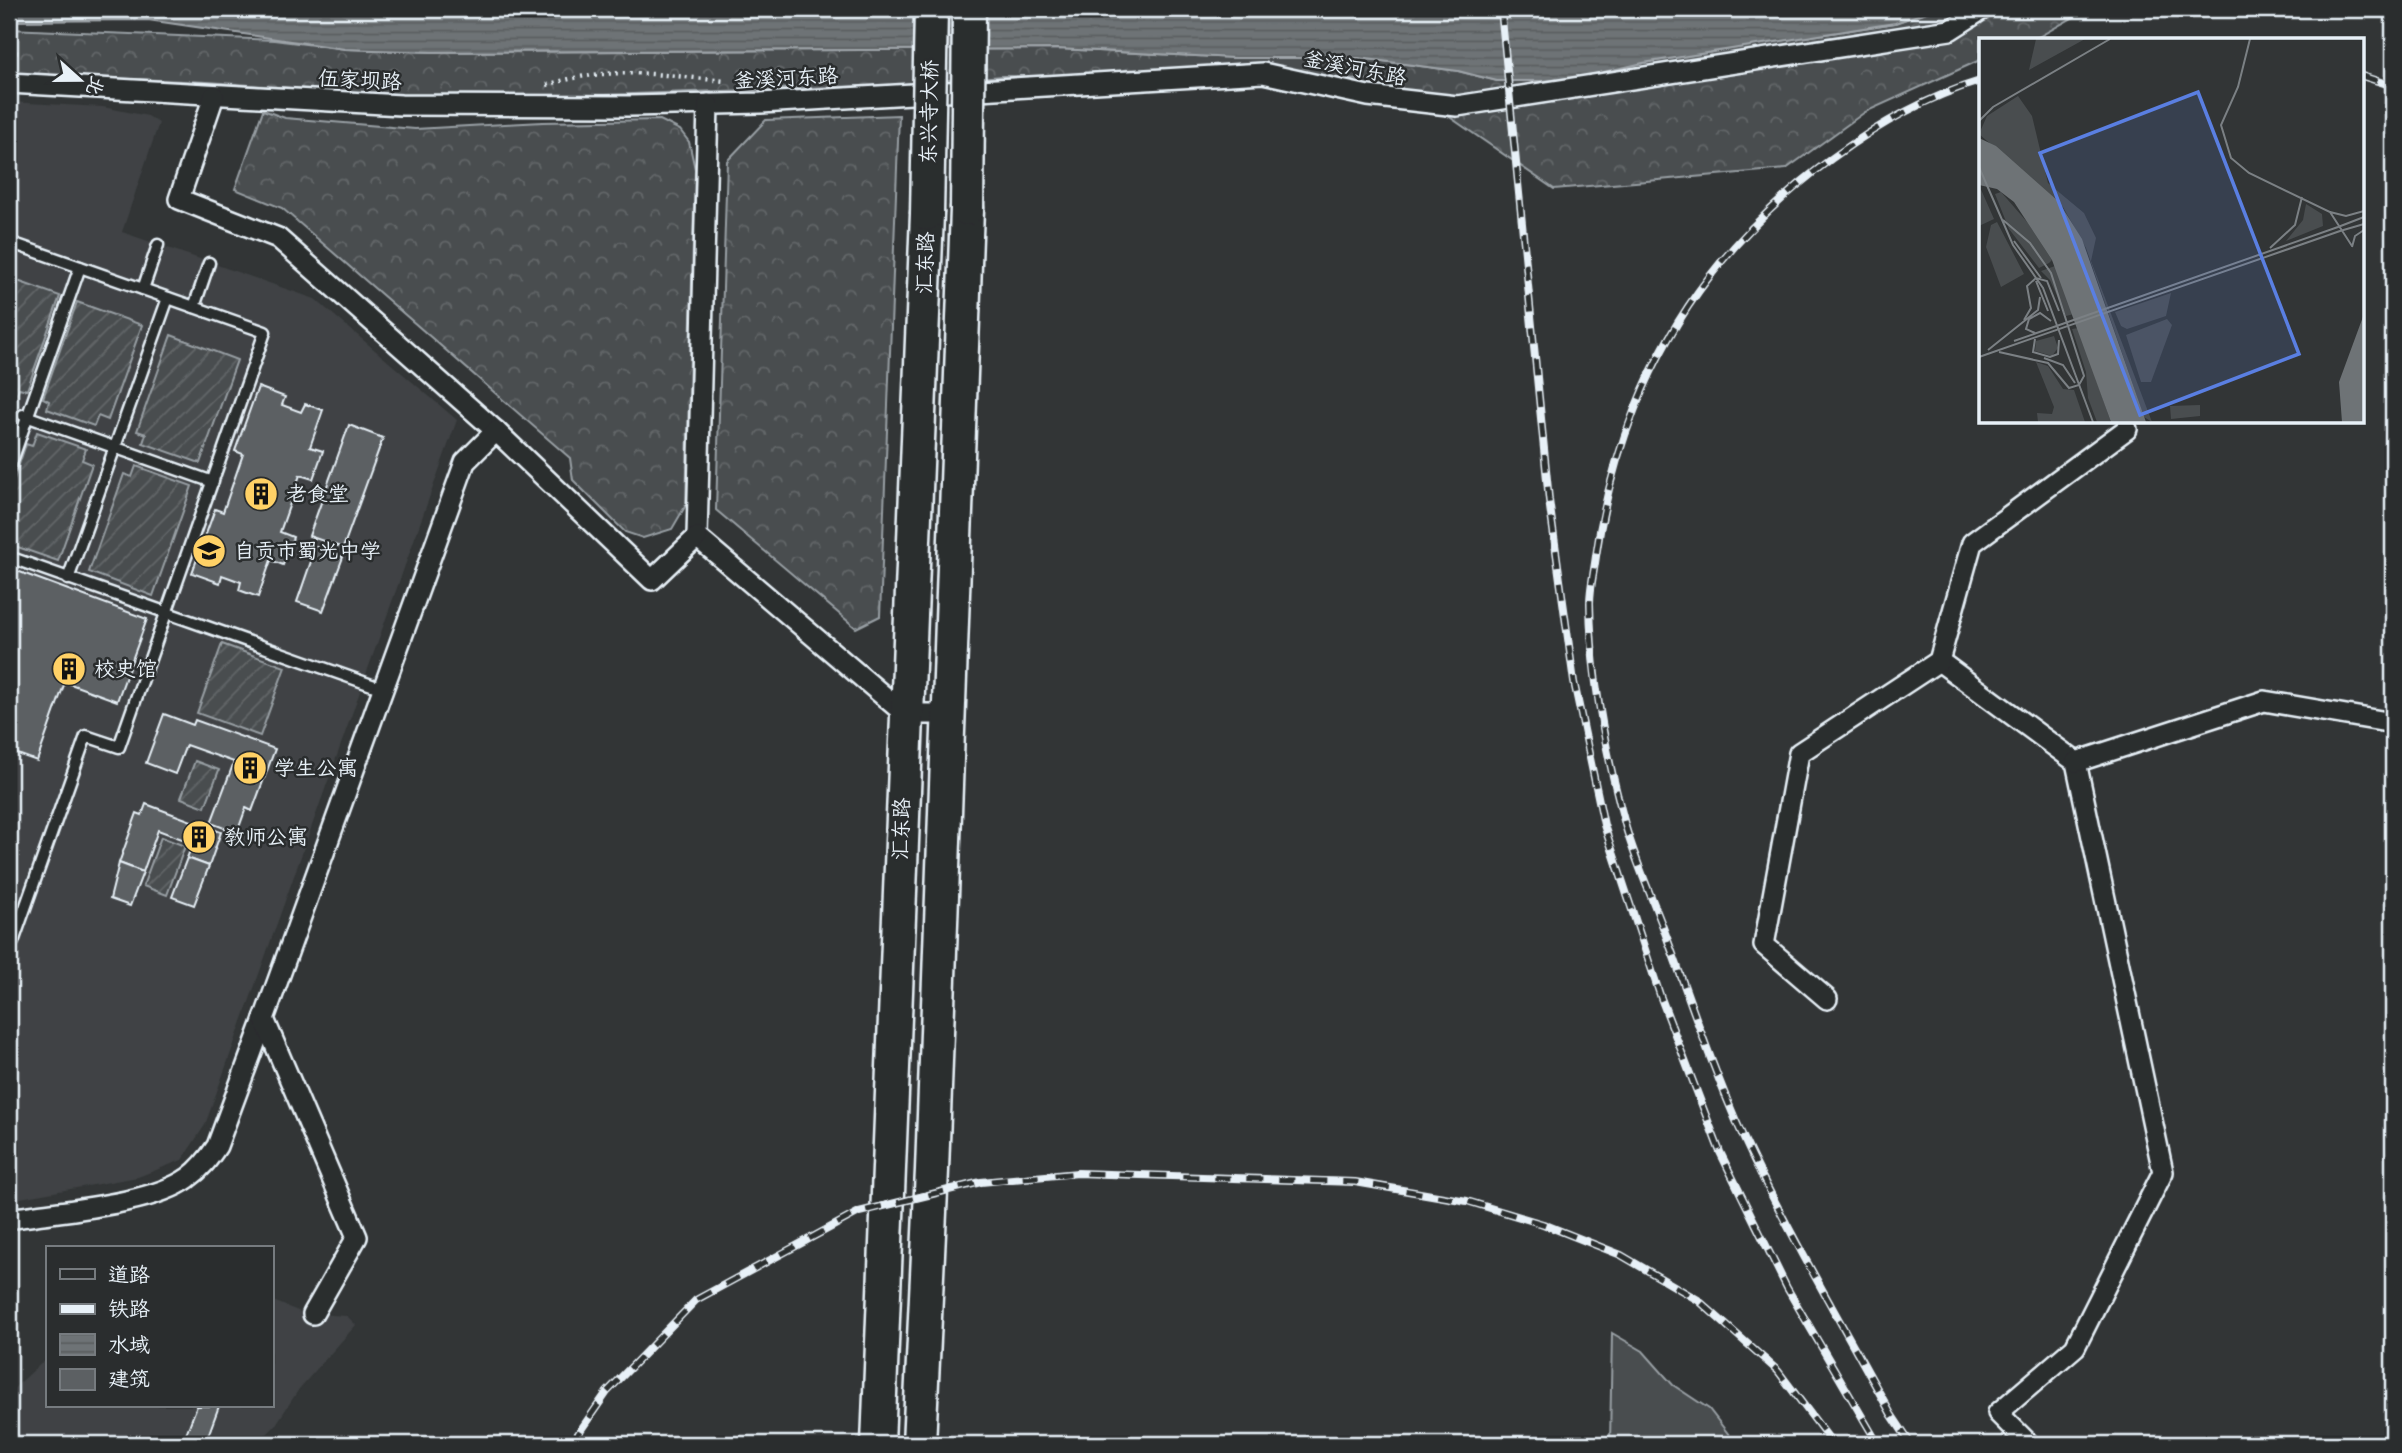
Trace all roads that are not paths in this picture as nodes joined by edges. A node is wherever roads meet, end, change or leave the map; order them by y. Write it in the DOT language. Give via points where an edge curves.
graph roads {
  1 [pos="931,9"];
  2 [pos="969,9"];
  3 [pos="1983,9"];
  4 [pos="9,83"];
  5 [pos="214,96"];
  6 [pos="708,104"];
  7 [pos="967,209"];
  8 [pos="927,214"];
  9 [pos="9,242"];
  10 [pos="158,245"];
  11 [pos="209,263"];
  12 [pos="80,267"];
  13 [pos="143,289"];
  14 [pos="168,298"];
  15 [pos="194,307"];
  16 [pos="23,415"];
  17 [pos="2127,429"];
  18 [pos="496,431"];
  19 [pos="9,468"];
  20 [pos="213,482"];
  21 [pos="697,537"];
  22 [pos="9,556"];
  23 [pos="68,579"];
  24 [pos="167,613"];
  25 [pos="1940,661"];
  26 [pos="383,689"];
  27 [pos="948,714"];
  28 [pos="905,715"];
  29 [pos="2393,723"];
  30 [pos="2076,762"];
  31 [pos="9,945"];
  32 [pos="1827,999"];
  33 [pos="264,1019"];
  34 [pos="9,1219"];
  35 [pos="313,1314"];
  36 [pos="878,1444"];
  37 [pos="919,1444"];
  38 [pos="2029,1444"];
  1 -- 8 [label="main road, 东兴寺大桥, bridge"];
  2 -- 7 [label="main road, 东兴寺大桥, bridge"];
  3 -- 6 [label="street, 釜溪河东路" via="1950,30 1457,106 1367,96 1263,73"];
  4 -- 5 [label="street, 伍家坝路"];
  5 -- 6 [label="street, 伍家坝路" via="401,105"];
  5 -- 18 [label="street" via="179,199 278,238"];
  6 -- 21 [label="street"];
  7 -- 27 [label="main road, 汇东路"];
  8 -- 28 [label="main road, 汇东路"];
  9 -- 12 [label="lane"];
  10 -- 13 [label="lane"];
  11 -- 15 [label="lane"];
  12 -- 13 [label="lane"];
  12 -- 19 [label="lane"];
  13 -- 14 [label="lane"];
  14 -- 15 [label="lane"];
  14 -- 23 [label="lane"];
  15 -- 20 [label="lane" via="265,332"];
  16 -- 20 [label="lane"];
  17 -- 25 [label="street" via="1972,543"];
  18 -- 21 [label="street" via="652,580"];
  18 -- 26 [label="street" via="465,462"];
  20 -- 24 [label="lane"];
  21 -- 28 [label="street"];
  22 -- 23 [label="lane"];
  23 -- 24 [label="lane"];
  24 -- 26 [label="lane"];
  24 -- 31 [label="lane" via="119,747 86,736"];
  25 -- 30 [label="street"];
  25 -- 32 [label="street" via="1799,753 1764,946"];
  26 -- 33 [label="street"];
  27 -- 28 [label="street"];
  27 -- 37 [label="main road, 汇东路"];
  28 -- 36 [label="main road, 汇东路"];
  29 -- 30 [label="street" via="2264,701"];
  30 -- 38 [label="street" via="2163,1172 2075,1347 1998,1413"];
  33 -- 34 [label="street" via="217,1146 188,1178 147,1195"];
  33 -- 35 [label="street" via="357,1237"];
}
